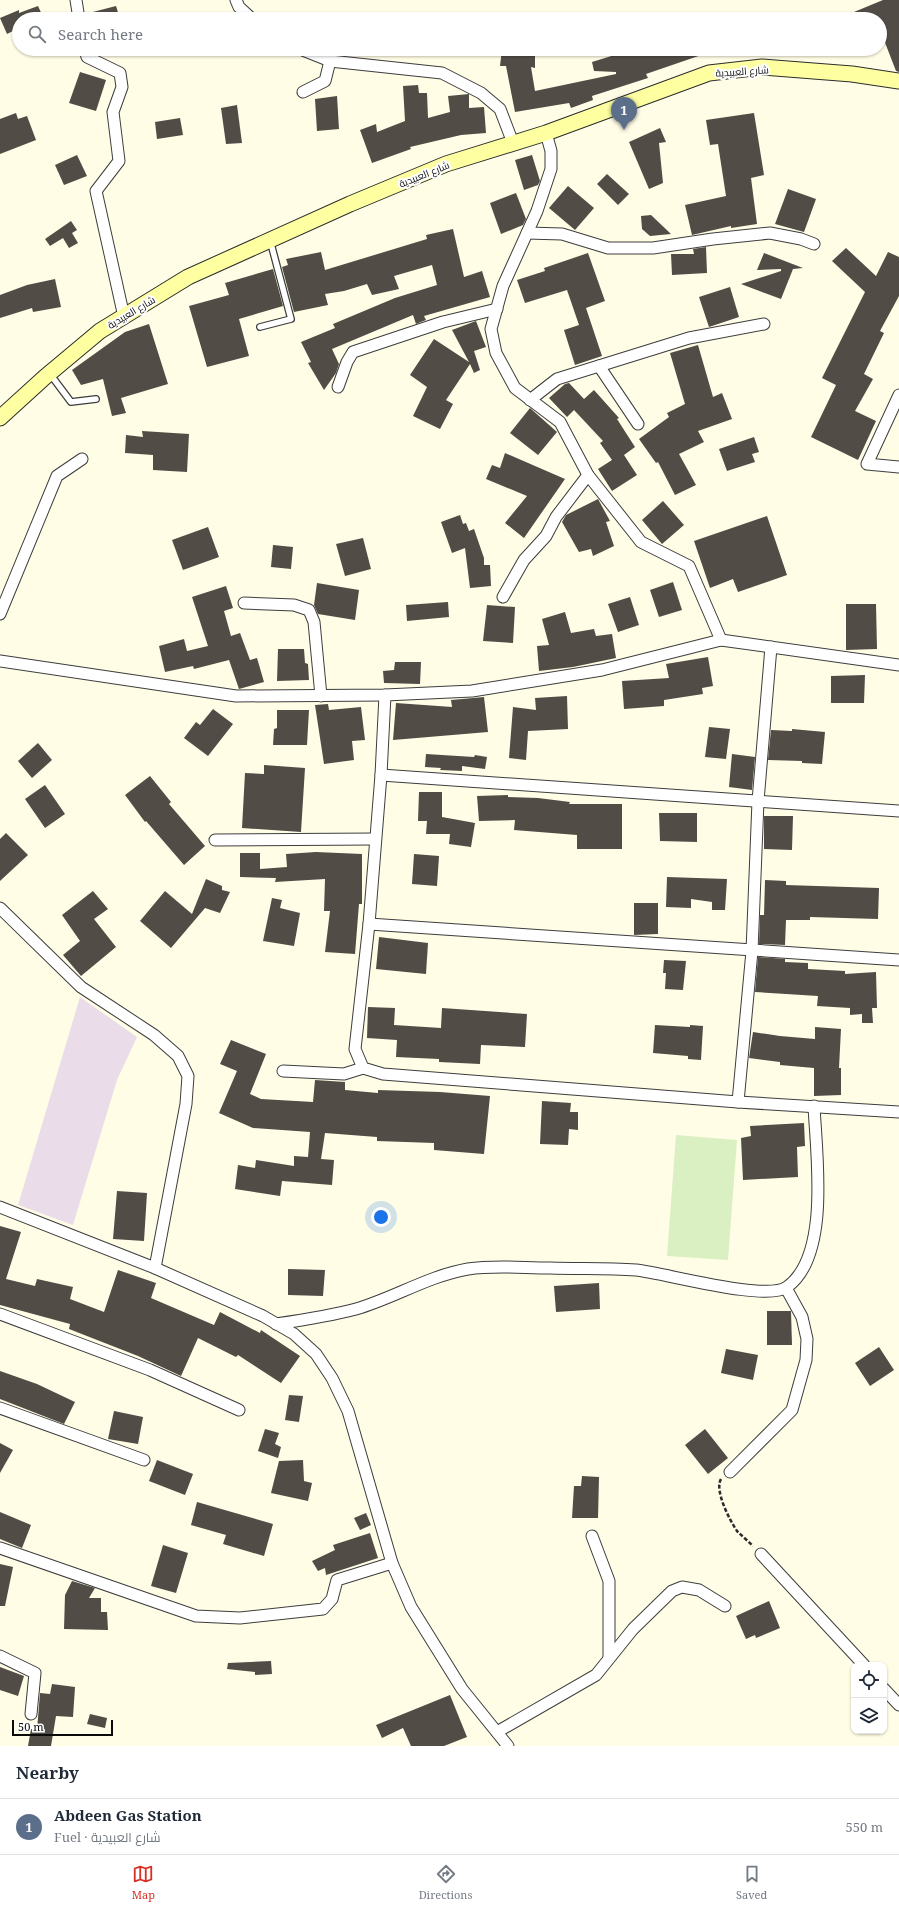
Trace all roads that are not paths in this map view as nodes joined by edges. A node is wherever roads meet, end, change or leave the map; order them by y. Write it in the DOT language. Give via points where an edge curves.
graph roads {
  1 [pos="76,0"];
  2 [pos="236,0"];
  3 [pos="78,12"];
  4 [pos="244,12"];
  5 [pos="87,56"];
  6 [pos="318,56"];
  7 [pos="330,61"];
  8 [pos="899,81"];
  9 [pos="303,92"];
  10 [pos="546,133"];
  11 [pos="513,143"];
  12 [pos="527,233"];
  13 [pos="270,240"];
  14 [pos="814,244"];
  15 [pos="497,309"];
  16 [pos="124,316"];
  17 [pos="764,324"];
  18 [pos="260,327"];
  19 [pos="599,366"];
  20 [pos="49,374"];
  21 [pos="338,387"];
  22 [pos="899,395"];
  23 [pos="96,399"];
  24 [pos="530,400"];
  25 [pos="0,418"];
  26 [pos="638,424"];
  27 [pos="82,459"];
  28 [pos="899,467"];
  29 [pos="588,475"];
  30 [pos="503,596"];
  31 [pos="244,603"];
  32 [pos="0,614"];
  33 [pos="721,640"];
  34 [pos="770,647"];
  35 [pos="0,661"];
  36 [pos="899,665"];
  37 [pos="385,695"];
  38 [pos="321,696"];
  39 [pos="381,775"];
  40 [pos="758,801"];
  41 [pos="899,811"];
  42 [pos="375,839"];
  43 [pos="215,840"];
  44 [pos="0,908"];
  45 [pos="369,924"];
  46 [pos="752,951"];
  47 [pos="899,960"];
  48 [pos="363,1068"];
  49 [pos="283,1071"];
  50 [pos="738,1102"];
  51 [pos="814,1106"];
  52 [pos="899,1112"];
  53 [pos="0,1207"];
  54 [pos="155,1268"];
  55 [pos="786,1288"];
  56 [pos="0,1314"];
  57 [pos="276,1324"];
  58 [pos="0,1408"];
  59 [pos="239,1410"];
  60 [pos="144,1460"];
  61 [pos="730,1472"];
  62 [pos="592,1536"];
  63 [pos="0,1548"];
  64 [pos="760,1554"];
  65 [pos="392,1562"];
  66 [pos="725,1606"];
  67 [pos="0,1656"];
  68 [pos="609,1658"];
  69 [pos="861,1662"];
  70 [pos="887,1692"];
  71 [pos="899,1705"];
  72 [pos="31,1714"];
  73 [pos="497,1732"];
  74 [pos="508,1746"];
  1 -- 3 [label="street"];
  2 -- 4 [label="street"];
  5 -- 16 [label="street" via="120,73 122,87 113,112 119,161 96,190"];
  6 -- 7 [label="street"];
  7 -- 9 [label="street" via="325,81"];
  7 -- 11 [label="street" via="442,73 481,93 500,109"];
  8 -- 10 [label="main road, شارع العبيدية" via="852,74 769,68 733,69 709,73"];
  10 -- 11 [label="main road, شارع العبيدية"];
  10 -- 12 [label="street" via="551,150 551,169"];
  11 -- 13 [label="main road, شارع العبيدية" via="446,164"];
  12 -- 14 [label="street" via="562,234 608,248 652,248 770,233"];
  12 -- 15 [label="street" via="503,286"];
  13 -- 16 [label="main road, شارع العبيدية" via="188,278"];
  13 -- 18 [label="lane" via="291,319"];
  15 -- 21 [label="street" via="443,322 353,352"];
  15 -- 24 [label="street" via="492,328 496,353 516,388"];
  16 -- 20 [label="main road, شارع العبيدية" via="100,331"];
  17 -- 19 [label="street" via="689,338"];
  19 -- 24 [label="street" via="557,379"];
  19 -- 26 [label="street"];
  20 -- 23 [label="lane" via="71,402"];
  20 -- 25 [label="main road, شارع العبيدية"];
  22 -- 28 [label="street" via="867,464"];
  24 -- 29 [label="street" via="560,422"];
  27 -- 32 [label="street" via="57,476"];
  29 -- 30 [label="street" via="556,516 546,536 524,560"];
  29 -- 33 [label="street" via="641,542 689,566"];
  31 -- 38 [label="street" via="294,604 309,610 314,622"];
  33 -- 34 [label="street"];
  33 -- 37 [label="street" via="602,670 472,691"];
  34 -- 36 [label="street"];
  34 -- 40 [label="street"];
  35 -- 38 [label="street" via="236,696"];
  37 -- 38 [label="street"];
  37 -- 39 [label="street"];
  39 -- 40 [label="street"];
  39 -- 42 [label="street"];
  40 -- 41 [label="street"];
  40 -- 46 [label="street"];
  42 -- 43 [label="street"];
  42 -- 45 [label="street"];
  44 -- 54 [label="street" via="81,987 154,1035 178,1056 188,1076 186,1104"];
  45 -- 46 [label="street"];
  45 -- 48 [label="street" via="355,1049"];
  46 -- 47 [label="street"];
  46 -- 50 [label="street"];
  48 -- 49 [label="street" via="344,1074"];
  48 -- 50 [label="street" via="384,1074"];
  50 -- 51 [label="street"];
  51 -- 52 [label="street"];
  51 -- 55 [label="street" via="817,1219 812,1247 796,1279"];
  53 -- 54 [label="street"];
  54 -- 57 [label="street"];
  55 -- 57 [label="street" via="767,1291 720,1286 637,1270 503,1267 468,1269 438,1276 357,1308"];
  55 -- 61 [label="street" via="802,1318 807,1340 806,1360 792,1410"];
  56 -- 59 [label="street" via="150,1370"];
  57 -- 65 [label="street" via="294,1334 316,1354 332,1378 348,1411"];
  58 -- 60 [label="street"];
  62 -- 68 [label="street" via="609,1581"];
  63 -- 65 [label="street" via="196,1616 240,1618 323,1609 332,1599 337,1580"];
  64 -- 69 [label="street"];
  65 -- 73 [label="street" via="415,1613 462,1689"];
  66 -- 68 [label="street" via="699,1590 682,1587 672,1591 633,1628"];
  67 -- 72 [label="street" via="35,1673"];
  68 -- 73 [label="street" via="596,1676"];
  70 -- 71 [label="street"];
  73 -- 74 [label="street"];
}
